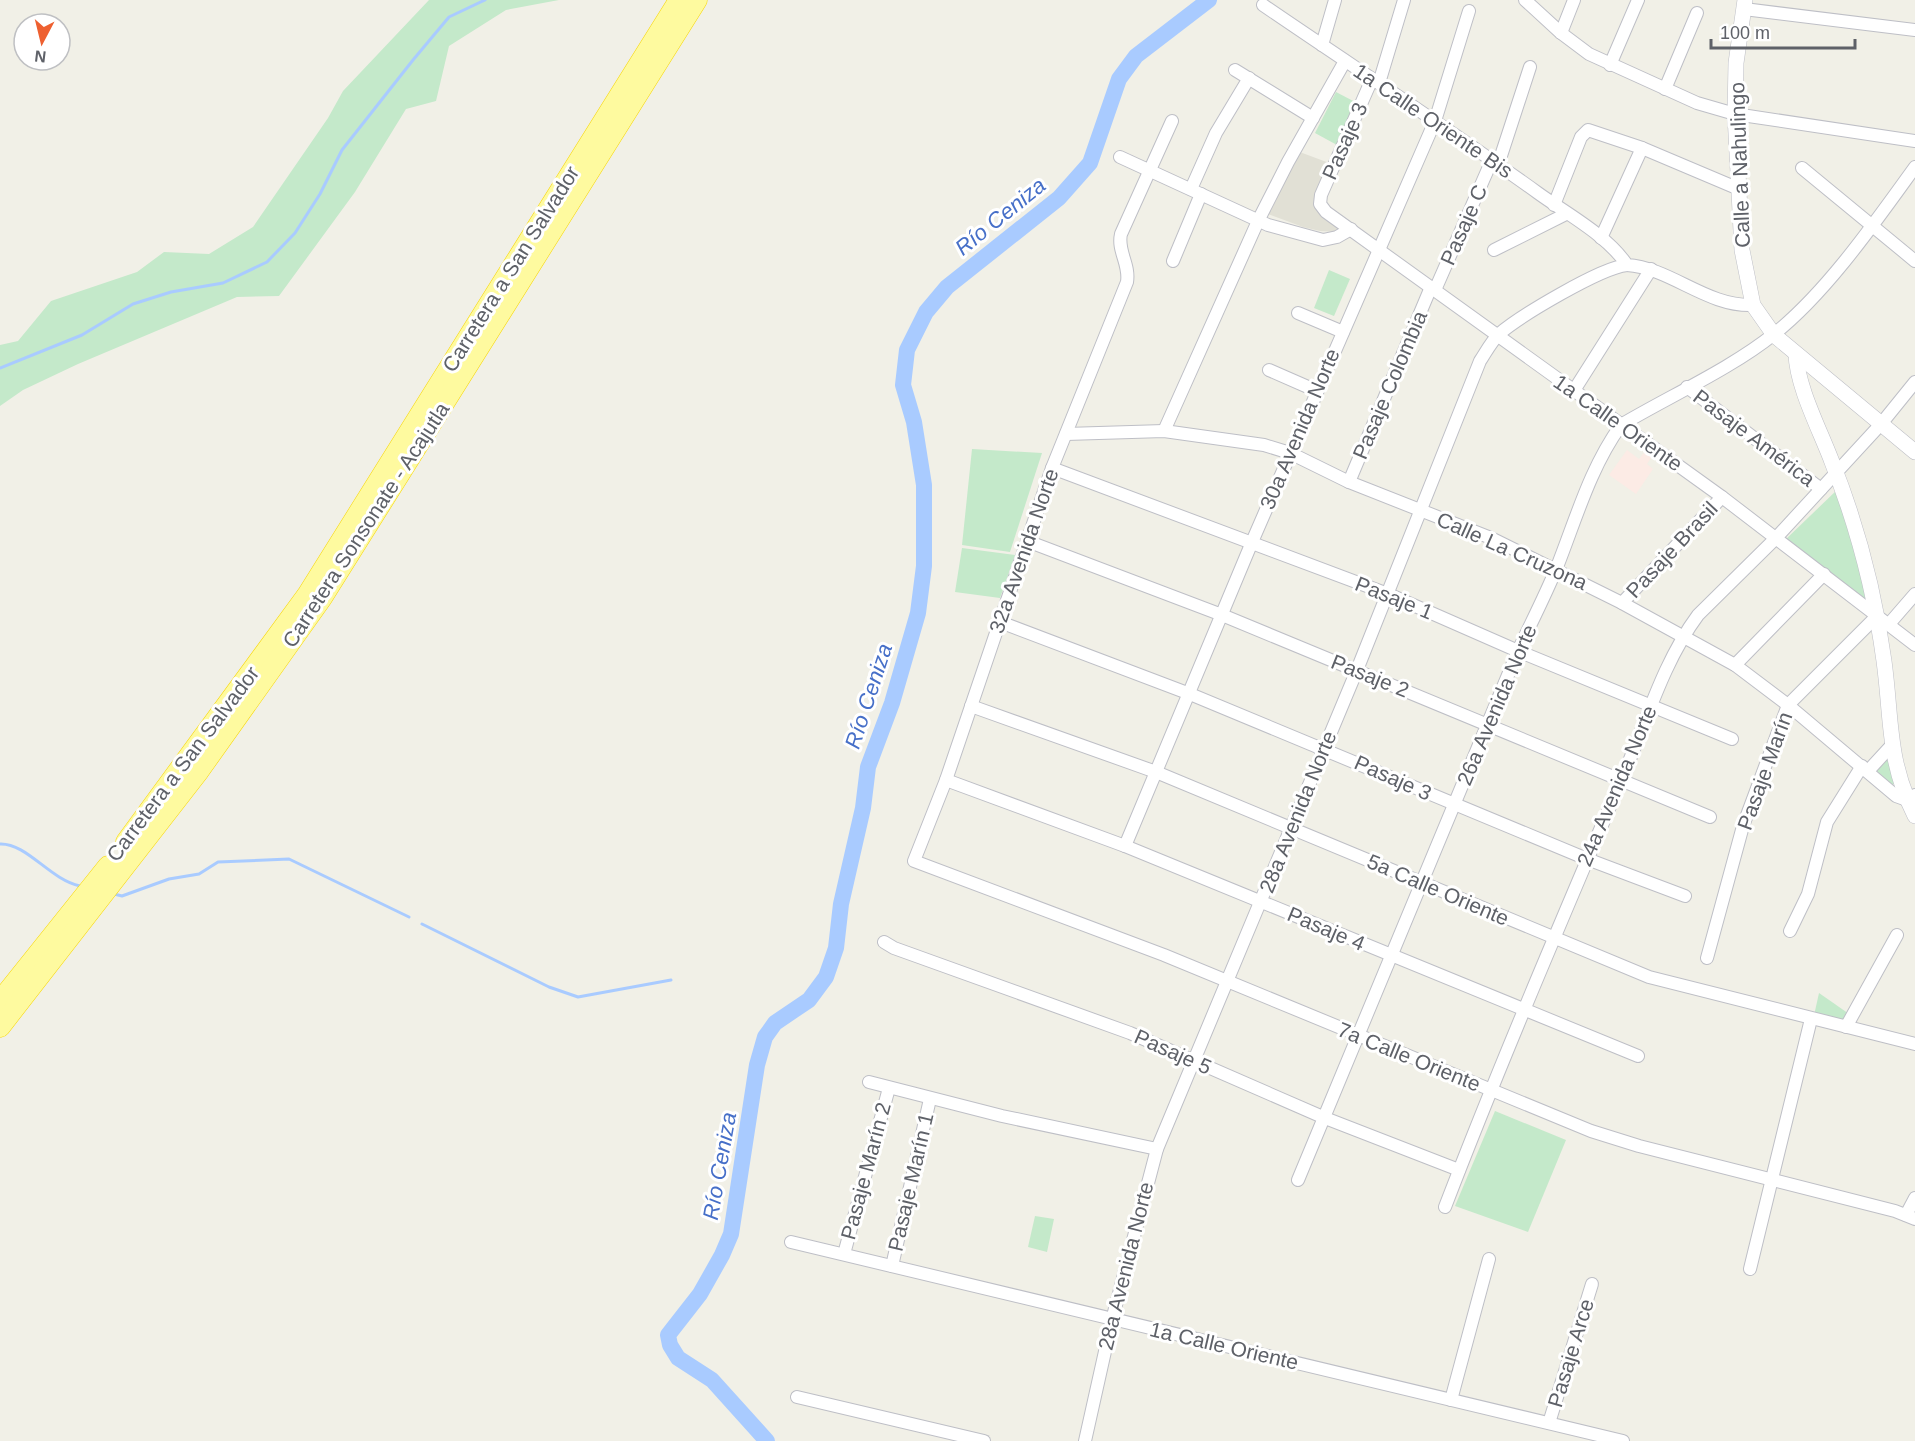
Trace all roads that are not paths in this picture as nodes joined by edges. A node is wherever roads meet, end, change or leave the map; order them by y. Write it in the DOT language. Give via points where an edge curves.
graph roads {
  1 [pos="679,0"];
  2 [pos="697,0"];
  3 [pos="1335,0"];
  4 [pos="1404,0"];
  5 [pos="1525,0"];
  6 [pos="1574,0"];
  7 [pos="1638,0"];
  8 [pos="1744,4"];
  9 [pos="1263,5"];
  10 [pos="1469,10"];
  11 [pos="1697,13"];
  12 [pos="1915,30"];
  13 [pos="1561,33"];
  14 [pos="1322,45"];
  15 [pos="1346,61"];
  16 [pos="1610,65"];
  17 [pos="1530,67"];
  18 [pos="1235,70"];
  19 [pos="1249,78"];
  20 [pos="1375,81"];
  21 [pos="1665,89"];
  22 [pos="1735,114"];
  23 [pos="1313,118"];
  24 [pos="1172,121"];
  25 [pos="1435,121"];
  26 [pos="1915,141"];
  27 [pos="1642,148"];
  28 [pos="1120,157"];
  29 [pos="1495,162"];
  30 [pos="1915,167"];
  31 [pos="1802,168"];
  32 [pos="1149,171"];
  33 [pos="1739,189"];
  34 [pos="1196,192"];
  35 [pos="1320,204"];
  36 [pos="1554,205"];
  37 [pos="1566,214"];
  38 [pos="1258,221"];
  39 [pos="1873,225"];
  40 [pos="1351,229"];
  41 [pos="1601,238"];
  42 [pos="1378,248"];
  43 [pos="1494,250"];
  44 [pos="1173,261"];
  45 [pos="1915,261"];
  46 [pos="1627,265"];
  47 [pos="1651,269"];
  48 [pos="1433,289"];
  49 [pos="1753,305"];
  50 [pos="1298,313"];
  51 [pos="1770,330"];
  52 [pos="1342,332"];
  53 [pos="1499,335"];
  54 [pos="1796,354"];
  55 [pos="1269,370"];
  56 [pos="1915,382"];
  57 [pos="1687,387"];
  58 [pos="1317,391"];
  59 [pos="1573,392"];
  60 [pos="1881,424"];
  61 [pos="1621,425"];
  62 [pos="1164,431"];
  63 [pos="1066,434"];
  64 [pos="1915,452"];
  65 [pos="1290,453"];
  66 [pos="1052,468"];
  67 [pos="1837,473"];
  68 [pos="1350,482"];
  69 [pos="1821,489"];
  70 [pos="1722,497"];
  71 [pos="1420,510"];
  72 [pos="1775,539"];
  73 [pos="1027,541"];
  74 [pos="1252,542"];
  75 [pos="1556,569"];
  76 [pos="1824,574"];
  77 [pos="1388,594"];
  78 [pos="1915,594"];
  79 [pos="1622,603"];
  80 [pos="1222,615"];
  81 [pos="1883,620"];
  82 [pos="1000,622"];
  83 [pos="1682,637"];
  84 [pos="1915,645"];
  85 [pos="1518,651"];
  86 [pos="1735,665"];
  87 [pos="1357,670"];
  88 [pos="1190,694"];
  89 [pos="971,705"];
  90 [pos="1788,705"];
  91 [pos="1650,706"];
  92 [pos="1488,725"];
  93 [pos="1732,739"];
  94 [pos="1891,746"];
  95 [pos="1324,748"];
  96 [pos="1865,769"];
  97 [pos="1156,772"];
  98 [pos="946,780"];
  99 [pos="1621,781"];
  100 [pos="1911,797"];
  101 [pos="1456,806"];
  102 [pos="1915,816"];
  103 [pos="1710,817"];
  104 [pos="1291,828"];
  105 [pos="1125,846"];
  106 [pos="1587,860"];
  107 [pos="914,861"];
  108 [pos="1421,883"];
  109 [pos="1685,896"];
  110 [pos="1261,901"];
  111 [pos="1790,931"];
  112 [pos="1897,935"];
  113 [pos="1554,938"];
  114 [pos="884,942"];
  115 [pos="1391,957"];
  116 [pos="1707,958"];
  117 [pos="1227,982"];
  118 [pos="0,1001"];
  119 [pos="1523,1009"];
  120 [pos="1811,1019"];
  121 [pos="0,1026"];
  122 [pos="1846,1027"];
  123 [pos="1358,1037"];
  124 [pos="1915,1044"];
  125 [pos="1638,1056"];
  126 [pos="1192,1061"];
  127 [pos="869,1082"];
  128 [pos="889,1088"];
  129 [pos="1491,1090"];
  130 [pos="930,1099"];
  131 [pos="1324,1118"];
  132 [pos="1157,1149"];
  133 [pos="1459,1170"];
  134 [pos="1772,1178"];
  135 [pos="1298,1180"];
  136 [pos="1915,1198"];
  137 [pos="1445,1207"];
  138 [pos="1910,1217"];
  139 [pos="791,1242"];
  140 [pos="844,1254"];
  141 [pos="1489,1259"];
  142 [pos="892,1266"];
  143 [pos="1750,1269"];
  144 [pos="1592,1284"];
  145 [pos="1112,1320"];
  146 [pos="797,1397"];
  147 [pos="1451,1400"];
  148 [pos="1549,1423"];
  149 [pos="984,1441"];
  150 [pos="1085,1441"];
  151 [pos="1623,1441"];
  1 -- 118 [label="highway, Carretera a San Salvador" via="307,595 136,830"];
  2 -- 121 [label="highway, Carretera Sonsonate - Acajutla" via="322,598 199,771"];
  3 -- 14 [label="street"];
  4 -- 20 [label="street, Pasaje 3"];
  5 -- 13 [label="street"];
  6 -- 13 [label="street"];
  7 -- 16 [label="street"];
  8 -- 12 [label="street"];
  8 -- 22 [label="street, Calle a Nahulingo" via="1736,63"];
  9 -- 14 [label="street, 1a Calle Oriente Bis"];
  10 -- 25 [label="street, 30a Avenida Norte"];
  11 -- 21 [label="street"];
  13 -- 16 [label="street"];
  14 -- 15 [label="street, 1a Calle Oriente Bis"];
  15 -- 20 [label="street, 1a Calle Oriente Bis"];
  15 -- 23 [label="street"];
  16 -- 21 [label="street"];
  17 -- 29 [label="street, Pasaje C"];
  18 -- 19 [label="street"];
  19 -- 23 [label="street"];
  19 -- 34 [label="street" via="1216,133"];
  20 -- 25 [label="street, 1a Calle Oriente Bis"];
  20 -- 35 [label="street, Pasaje 3"];
  21 -- 22 [label="street"];
  22 -- 26 [label="street"];
  22 -- 33 [label="street, Calle a Nahulingo"];
  23 -- 38 [label="street"];
  24 -- 32 [label="street"];
  25 -- 29 [label="street, 1a Calle Oriente Bis"];
  25 -- 42 [label="street, 30a Avenida Norte"];
  27 -- 33 [label="street"];
  27 -- 36 [label="street" via="1588,130 1581,137"];
  27 -- 41 [label="street"];
  28 -- 32 [label="street"];
  29 -- 36 [label="street, 1a Calle Oriente Bis"];
  29 -- 48 [label="street, Pasaje C"];
  30 -- 39 [label="street, 26a Avenida Norte"];
  31 -- 39 [label="street"];
  32 -- 34 [label="street"];
  32 -- 63 [label="street, 32a Avenida Norte" via="1119,242 1127,265 1127,282"];
  33 -- 49 [label="street, Calle a Nahulingo" via="1743,250"];
  34 -- 38 [label="street"];
  34 -- 44 [label="street"];
  35 -- 40 [label="street, 1a Calle Oriente"];
  36 -- 37 [label="street, 1a Calle Oriente Bis"];
  37 -- 41 [label="street, 1a Calle Oriente Bis"];
  37 -- 43 [label="street"];
  38 -- 40 [label="street" via="1323,240"];
  38 -- 62 [label="street"];
  39 -- 45 [label="street"];
  39 -- 51 [label="street, 26a Avenida Norte" via="1797,315"];
  40 -- 42 [label="street, 1a Calle Oriente"];
  41 -- 46 [label="street, 1a Calle Oriente Bis"];
  42 -- 48 [label="street, 1a Calle Oriente"];
  42 -- 52 [label="street, 30a Avenida Norte"];
  46 -- 47 [label="street"];
  46 -- 53 [label="street, 28a Avenida Norte" via="1602,271"];
  47 -- 49 [label="street" via="1731,303"];
  47 -- 59 [label="street"];
  48 -- 53 [label="street, 1a Calle Oriente"];
  48 -- 68 [label="street, Pasaje Colombia"];
  49 -- 51 [label="street, Calle a Nahulingo"];
  50 -- 52 [label="street"];
  51 -- 54 [label="street, Calle a Nahulingo"];
  51 -- 57 [label="street, 26a Avenida Norte"];
  52 -- 58 [label="street, 30a Avenida Norte"];
  53 -- 59 [label="street, 1a Calle Oriente"];
  53 -- 71 [label="street, 28a Avenida Norte" via="1480,361"];
  54 -- 60 [label="street, Calle a Nahulingo"];
  54 -- 67 [label="street" via="1799,376"];
  55 -- 58 [label="street"];
  56 -- 60 [label="street, 24a Avenida Norte"];
  57 -- 61 [label="street, 26a Avenida Norte"];
  57 -- 69 [label="street, Pasaje América"];
  58 -- 65 [label="street, 30a Avenida Norte"];
  59 -- 61 [label="street, 1a Calle Oriente"];
  60 -- 64 [label="street, Calle a Nahulingo"];
  60 -- 67 [label="street, 24a Avenida Norte"];
  61 -- 70 [label="street, 1a Calle Oriente"];
  61 -- 75 [label="street, 26a Avenida Norte" via="1585,490"];
  62 -- 63 [label="street, Calle La Cruzona"];
  62 -- 65 [label="street, Calle La Cruzona" via="1250,442"];
  63 -- 66 [label="street, 32a Avenida Norte"];
  65 -- 68 [label="street, Calle La Cruzona"];
  65 -- 74 [label="street, 30a Avenida Norte"];
  66 -- 73 [label="street, 32a Avenida Norte"];
  66 -- 74 [label="street, Pasaje 1"];
  67 -- 69 [label="street, 24a Avenida Norte"];
  67 -- 81 [label="street"];
  68 -- 71 [label="street, Calle La Cruzona"];
  69 -- 72 [label="street, 24a Avenida Norte"];
  70 -- 72 [label="street, 1a Calle Oriente"];
  70 -- 79 [label="street, Pasaje Brasil"];
  71 -- 75 [label="street, Calle La Cruzona"];
  71 -- 77 [label="street, 28a Avenida Norte"];
  72 -- 76 [label="street, 1a Calle Oriente"];
  72 -- 83 [label="street, 24a Avenida Norte" via="1698,615"];
  73 -- 80 [label="street, Pasaje 2"];
  73 -- 82 [label="street, 32a Avenida Norte"];
  74 -- 77 [label="street, Pasaje 1"];
  74 -- 80 [label="street, 30a Avenida Norte"];
  75 -- 79 [label="street, Calle La Cruzona"];
  75 -- 85 [label="street, 26a Avenida Norte"];
  76 -- 81 [label="street, 1a Calle Oriente"];
  76 -- 86 [label="street"];
  77 -- 85 [label="street, Pasaje 1"];
  77 -- 87 [label="street, 28a Avenida Norte"];
  78 -- 81 [label="street, Pasaje Marín"];
  79 -- 83 [label="street, Calle La Cruzona"];
  80 -- 87 [label="street, Pasaje 2"];
  80 -- 88 [label="street, 30a Avenida Norte"];
  81 -- 84 [label="street, 1a Calle Oriente"];
  81 -- 90 [label="street, Pasaje Marín"];
  81 -- 94 [label="street"];
  82 -- 88 [label="street, Pasaje 3"];
  82 -- 89 [label="street, 32a Avenida Norte"];
  83 -- 86 [label="street, Calle La Cruzona"];
  83 -- 91 [label="street, 24a Avenida Norte"];
  85 -- 91 [label="street, Pasaje 1"];
  85 -- 92 [label="street, 26a Avenida Norte"];
  86 -- 90 [label="street, Calle La Cruzona"];
  87 -- 92 [label="street, Pasaje 2"];
  87 -- 95 [label="street, 28a Avenida Norte"];
  88 -- 95 [label="street, Pasaje 3"];
  88 -- 97 [label="street, 30a Avenida Norte"];
  89 -- 97 [label="street, 5a Calle Oriente"];
  89 -- 98 [label="street, 32a Avenida Norte"];
  90 -- 96 [label="street, Calle La Cruzona"];
  90 -- 116 [label="street, Pasaje Marín" via="1743,825"];
  91 -- 93 [label="street, Pasaje 1"];
  91 -- 99 [label="street, 24a Avenida Norte"];
  92 -- 99 [label="street, Pasaje 2"];
  92 -- 101 [label="street, 26a Avenida Norte"];
  94 -- 96 [label="street"];
  94 -- 100 [label="street"];
  95 -- 101 [label="street, Pasaje 3"];
  95 -- 104 [label="street, 28a Avenida Norte"];
  96 -- 100 [label="street, Calle La Cruzona" via="1896,796"];
  96 -- 111 [label="street" via="1827,822 1808,894"];
  97 -- 104 [label="street, 5a Calle Oriente"];
  97 -- 105 [label="street, 30a Avenida Norte"];
  98 -- 105 [label="street, Pasaje 4"];
  98 -- 107 [label="street, 32a Avenida Norte"];
  99 -- 103 [label="street, Pasaje 2"];
  99 -- 106 [label="street, 24a Avenida Norte"];
  100 -- 102 [label="street"];
  101 -- 106 [label="street, Pasaje 3"];
  101 -- 108 [label="street, 26a Avenida Norte"];
  104 -- 108 [label="street, 5a Calle Oriente"];
  104 -- 110 [label="street, 28a Avenida Norte"];
  105 -- 110 [label="street, Pasaje 4"];
  106 -- 109 [label="street, Pasaje 3"];
  106 -- 113 [label="street, 24a Avenida Norte"];
  107 -- 117 [label="street, 7a Calle Oriente" via="1122,938"];
  108 -- 113 [label="street, 5a Calle Oriente"];
  108 -- 115 [label="street, 26a Avenida Norte"];
  110 -- 115 [label="street, Pasaje 4"];
  110 -- 117 [label="street, 28a Avenida Norte"];
  112 -- 122 [label="street"];
  113 -- 119 [label="street, 24a Avenida Norte"];
  113 -- 120 [label="street, 5a Calle Oriente" via="1649,977"];
  114 -- 126 [label="street, Pasaje 5" via="1130,1033"];
  115 -- 119 [label="street, Pasaje 4"];
  115 -- 123 [label="street, 26a Avenida Norte"];
  117 -- 123 [label="street, 7a Calle Oriente"];
  117 -- 126 [label="street, 28a Avenida Norte"];
  119 -- 125 [label="street, Pasaje 4"];
  119 -- 129 [label="street, 24a Avenida Norte"];
  120 -- 122 [label="street, 5a Calle Oriente"];
  120 -- 134 [label="street"];
  122 -- 124 [label="street, 5a Calle Oriente"];
  123 -- 129 [label="street, 7a Calle Oriente"];
  123 -- 131 [label="street, 26a Avenida Norte"];
  126 -- 131 [label="street, Pasaje 5"];
  126 -- 132 [label="street, 28a Avenida Norte"];
  127 -- 128 [label="street"];
  128 -- 130 [label="street"];
  128 -- 140 [label="street, Pasaje Marín 2"];
  129 -- 133 [label="street, 24a Avenida Norte"];
  129 -- 134 [label="street, 7a Calle Oriente" via="1615,1140"];
  130 -- 132 [label="street"];
  130 -- 142 [label="street, Pasaje Marín 1"];
  131 -- 133 [label="street, Pasaje 5"];
  131 -- 135 [label="street, 26a Avenida Norte"];
  132 -- 145 [label="street, 28a Avenida Norte"];
  133 -- 137 [label="street, 24a Avenida Norte"];
  134 -- 138 [label="street, 7a Calle Oriente"];
  134 -- 143 [label="street"];
  136 -- 138 [label="street"];
  139 -- 140 [label="street, 1a Calle Oriente"];
  140 -- 142 [label="street, 1a Calle Oriente"];
  141 -- 147 [label="street"];
  142 -- 145 [label="street, 1a Calle Oriente"];
  144 -- 148 [label="street, Pasaje Arce"];
  145 -- 147 [label="street, 1a Calle Oriente"];
  145 -- 150 [label="street, 28a Avenida Norte"];
  146 -- 149 [label="street"];
  147 -- 148 [label="street, 1a Calle Oriente"];
  148 -- 151 [label="street, 1a Calle Oriente"];
}
